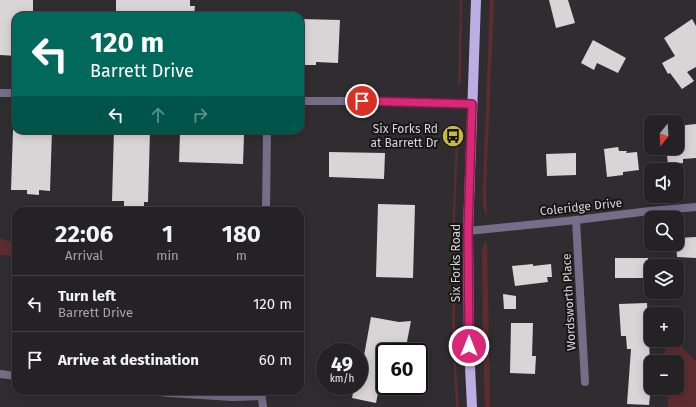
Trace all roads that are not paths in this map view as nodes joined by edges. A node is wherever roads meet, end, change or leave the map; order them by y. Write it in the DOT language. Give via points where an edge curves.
graph roads {
  1 [pos="476,0"];
  2 [pos="0,93"];
  3 [pos="12,93"];
  4 [pos="304,101"];
  5 [pos="472,104"];
  6 [pos="267,134"];
  7 [pos="266,207"];
  8 [pos="696,207"];
  9 [pos="576,220"];
  10 [pos="468,231"];
  11 [pos="0,374"];
  12 [pos="12,376"];
  13 [pos="585,382"];
  14 [pos="200,395"];
  15 [pos="247,395"];
  16 [pos="261,395"];
  17 [pos="263,407"];
  18 [pos="472,407"];
  1 -- 5 [label="main road, Six Forks Road"];
  2 -- 3 [label="street"];
  4 -- 5 [label="street"];
  5 -- 10 [label="main road, Six Forks Road"];
  6 -- 7 [label="street"];
  8 -- 9 [label="street, Coleridge Drive"];
  9 -- 10 [label="street, Coleridge Drive"];
  9 -- 13 [label="street, Wordsworth Place"];
  10 -- 18 [label="main road, Six Forks Road"];
  11 -- 12 [label="street"];
  14 -- 15 [label="street"];
  16 -- 17 [label="street"];
}
